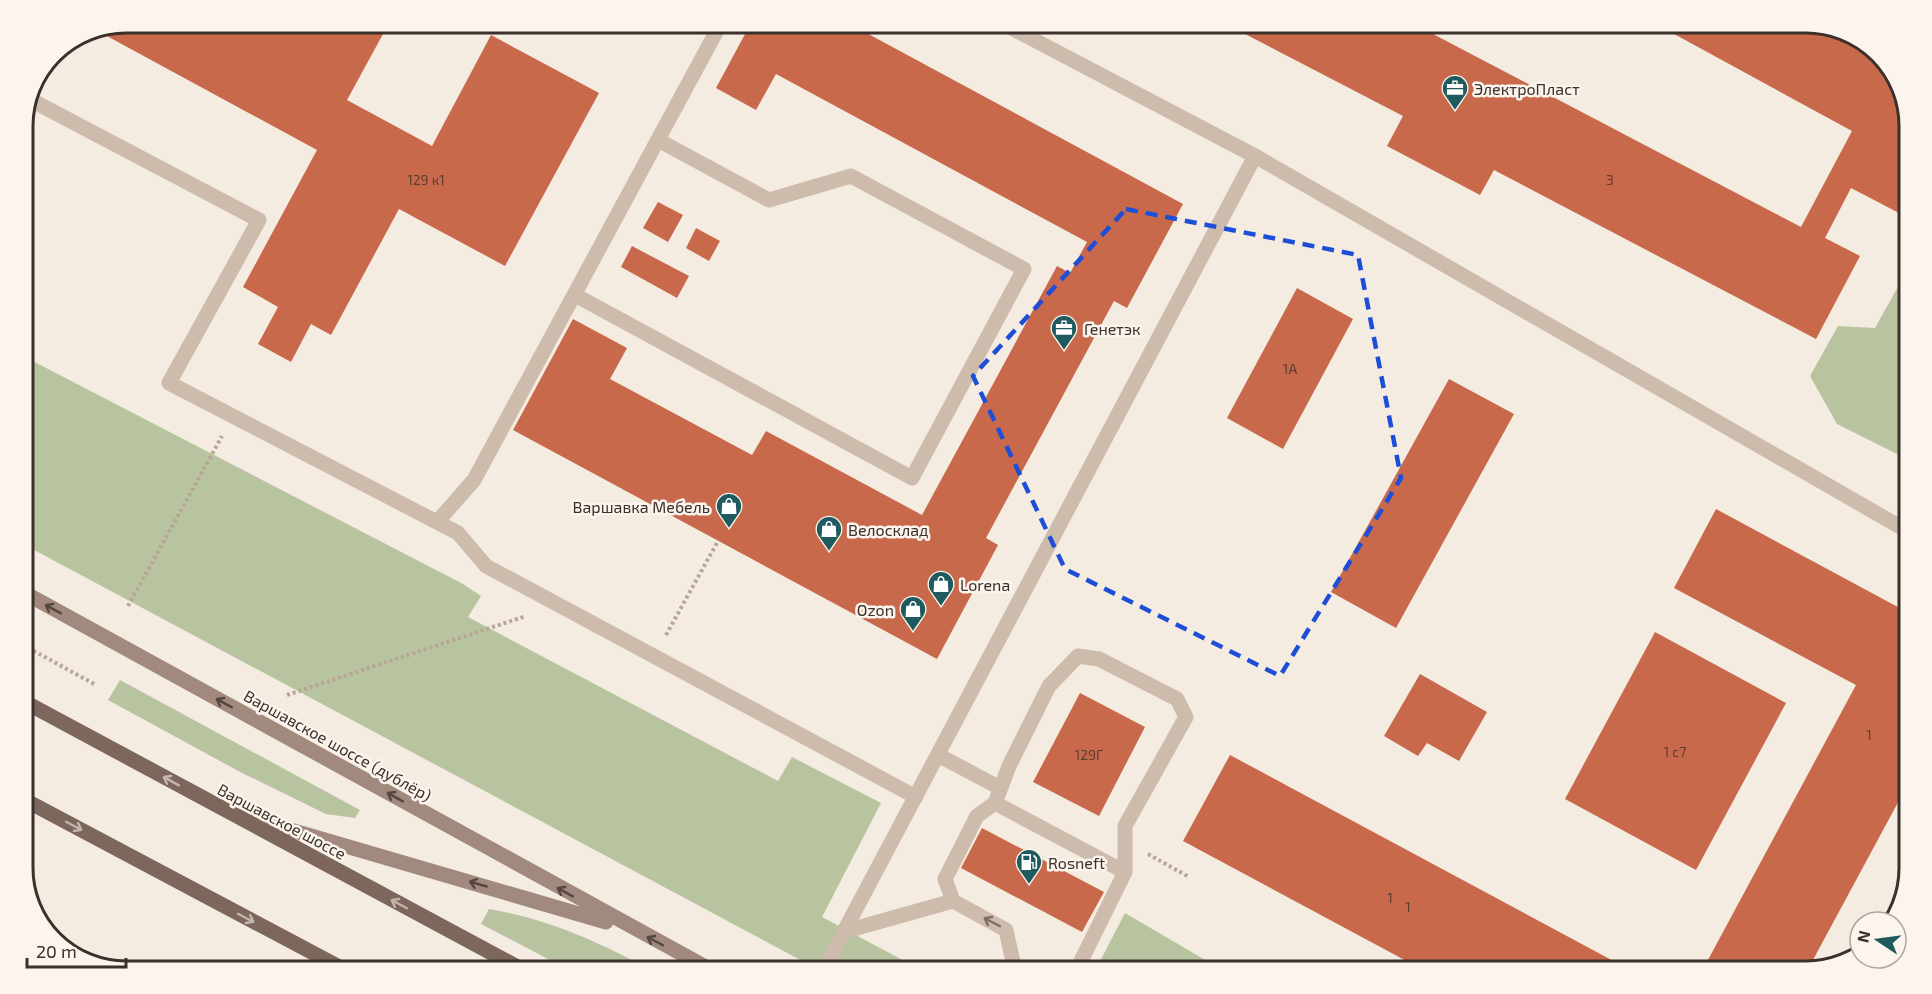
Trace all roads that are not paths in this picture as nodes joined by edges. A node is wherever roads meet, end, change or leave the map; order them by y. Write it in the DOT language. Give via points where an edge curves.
graph roads {
  1 [pos="715,33"];
  2 [pos="1023,33"];
  3 [pos="36,103"];
  4 [pos="658,140"];
  5 [pos="1255,156"];
  6 [pos="574,295"];
  7 [pos="437,522"];
  8 [pos="1899,526"];
  9 [pos="33,598"];
  10 [pos="33,706"];
  11 [pos="938,755"];
  12 [pos="997,796"];
  13 [pos="916,797"];
  14 [pos="33,803"];
  15 [pos="222,809"];
  16 [pos="1125,872"];
  17 [pos="952,901"];
  18 [pos="635,930"];
  19 [pos="846,931"];
  20 [pos="327,961"];
  21 [pos="505,961"];
  22 [pos="692,961"];
  23 [pos="829,961"];
  24 [pos="1013,961"];
  25 [pos="1081,961"];
  1 -- 4 [label="street"];
  2 -- 5 [label="street"];
  3 -- 7 [label="street" via="259,220 169,383"];
  4 -- 6 [label="street"];
  4 -- 6 [label="street" via="769,200 851,176 1024,269 912,478"];
  5 -- 8 [label="street"];
  5 -- 11 [label="street"];
  6 -- 7 [label="street" via="474,480"];
  7 -- 13 [label="street" via="458,533 486,566"];
  18 -- 9 [label="main road, Варшавское шоссе (дублёр), one-way"];
  15 -- 10 [label="main road, Варшавское шоссе, one-way"];
  11 -- 12 [label="street"];
  11 -- 13 [label="street"];
  12 -- 16 [label="street"];
  12 -- 16 [label="street" via="1049,686 1078,656 1099,659 1177,699 1186,717 1125,826"];
  12 -- 17 [label="street" via="976,816 945,879"];
  13 -- 19 [label="street"];
  14 -- 20 [label="main road, one-way"];
  18 -- 15 [label="main road, one-way"];
  21 -- 15 [label="main road, Варшавское шоссе, one-way"];
  16 -- 25 [label="street"];
  17 -- 19 [label="street"];
  24 -- 17 [label="street, one-way" via="1006,930"];
  22 -- 18 [label="main road, one-way"];
  19 -- 23 [label="street"];
}
